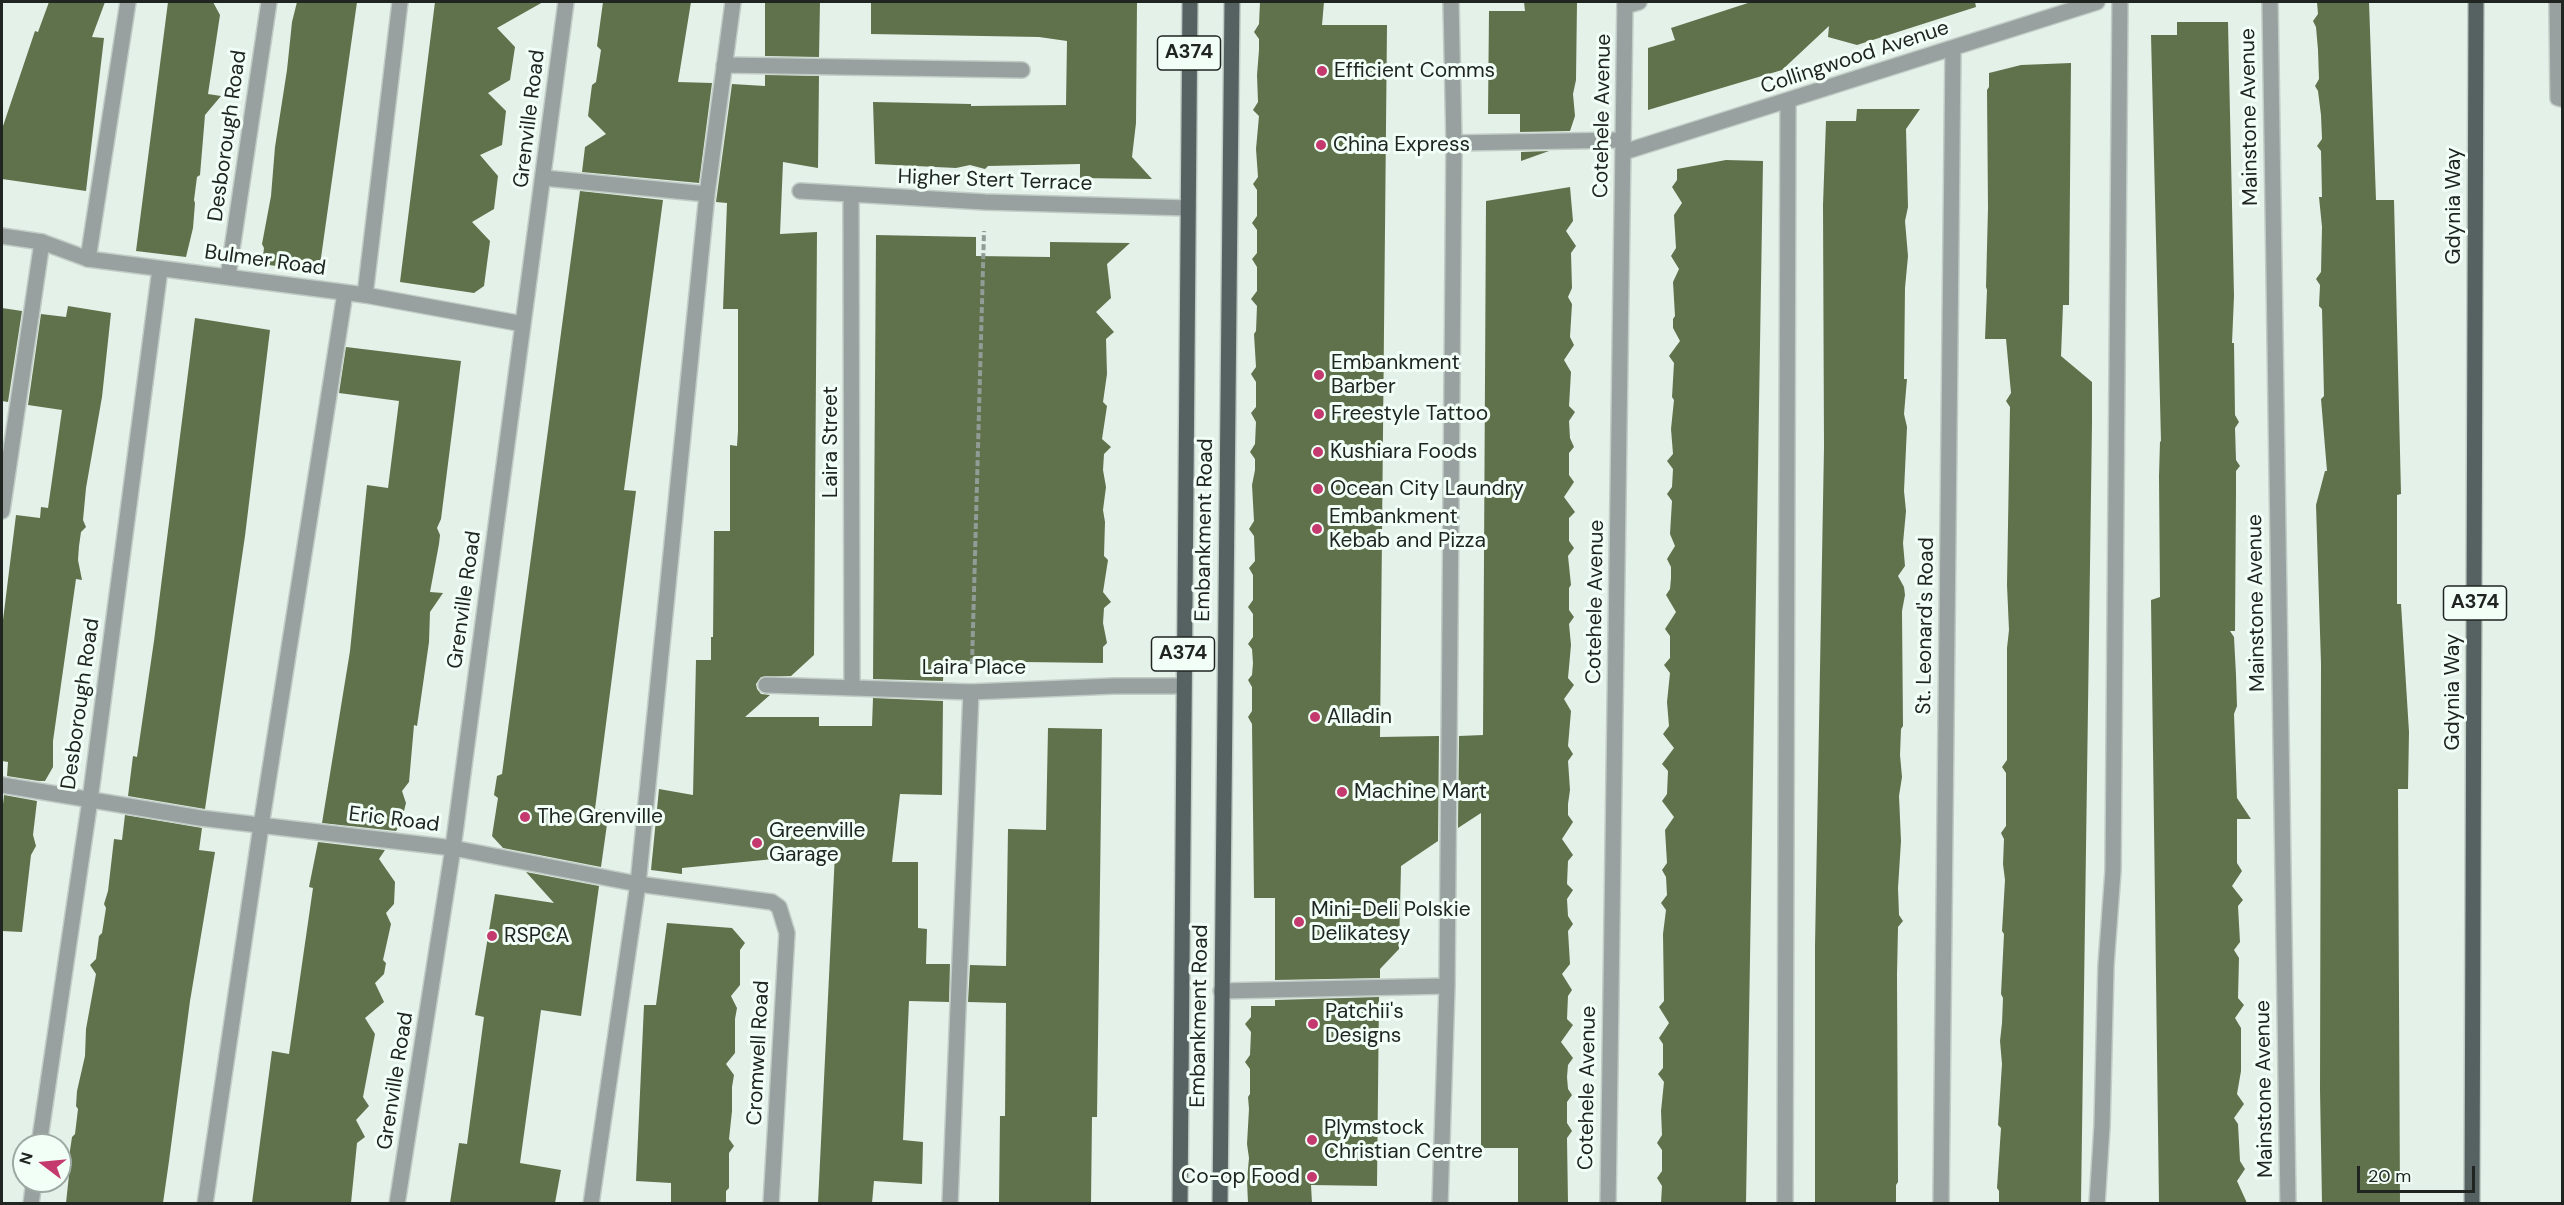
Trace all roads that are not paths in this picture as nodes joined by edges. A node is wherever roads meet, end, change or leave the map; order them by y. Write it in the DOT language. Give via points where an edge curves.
graph roads {
  1 [pos="128,2"];
  2 [pos="269,2"];
  3 [pos="400,2"];
  4 [pos="566,2"];
  5 [pos="733,2"];
  6 [pos="1190,2"];
  7 [pos="1232,2"];
  8 [pos="1451,2"];
  9 [pos="2097,2"];
  10 [pos="2120,2"];
  11 [pos="2270,2"];
  12 [pos="2476,2"];
  13 [pos="2557,2"];
  14 [pos="1630,3"];
  15 [pos="1953,49"];
  16 [pos="724,65"];
  17 [pos="1022,70"];
  18 [pos="2562,99"];
  19 [pos="1788,102"];
  20 [pos="1454,143"];
  21 [pos="1624,146"];
  22 [pos="544,178"];
  23 [pos="800,191"];
  24 [pos="707,194"];
  25 [pos="851,195"];
  26 [pos="1188,208"];
  27 [pos="2,237"];
  28 [pos="42,242"];
  29 [pos="88,259"];
  30 [pos="160,268"];
  31 [pos="228,276"];
  32 [pos="345,293"];
  33 [pos="365,294"];
  34 [pos="523,324"];
  35 [pos="2,511"];
  36 [pos="766,685"];
  37 [pos="1182,686"];
  38 [pos="852,687"];
  39 [pos="971,692"];
  40 [pos="2,785"];
  41 [pos="90,800"];
  42 [pos="261,825"];
  43 [pos="453,848"];
  44 [pos="638,884"];
  45 [pos="779,907"];
  46 [pos="1447,986"];
  47 [pos="1221,991"];
  48 [pos="41,1133"];
  49 [pos="205,1203"];
  50 [pos="397,1203"];
  51 [pos="591,1203"];
  52 [pos="771,1203"];
  53 [pos="951,1203"];
  54 [pos="1180,1203"];
  55 [pos="1220,1203"];
  56 [pos="1440,1203"];
  57 [pos="1608,1203"];
  58 [pos="1785,1203"];
  59 [pos="1941,1203"];
  60 [pos="2097,1203"];
  61 [pos="2288,1203"];
  62 [pos="2472,1203"];
  1 -- 29 [label="street"];
  2 -- 31 [label="street, Desborough Road"];
  3 -- 33 [label="street"];
  4 -- 22 [label="street, Grenville Road"];
  5 -- 16 [label="street"];
  6 -- 26 [label="main road, Embankment Road / A374"];
  7 -- 47 [label="main road, Embankment Road / A374"];
  8 -- 20 [label="street"];
  9 -- 15 [label="street, Collingwood Avenue"];
  10 -- 60 [label="street" via="2113,871"];
  11 -- 61 [label="street, Mainstone Avenue"];
  12 -- 62 [label="main road, Gdynia Way / A374"];
  13 -- 18 [label="street" via="2558,98"];
  14 -- 21 [label="street, Cotehele Avenue"];
  15 -- 19 [label="street, Collingwood Avenue"];
  15 -- 59 [label="street, St. Leonard's Road"];
  16 -- 17 [label="street"];
  16 -- 24 [label="street"];
  19 -- 21 [label="street, Collingwood Avenue"];
  19 -- 58 [label="street"];
  20 -- 21 [label="street, Collingwood Avenue"];
  20 -- 46 [label="street"];
  21 -- 57 [label="street, Cotehele Avenue"];
  22 -- 24 [label="street"];
  22 -- 34 [label="street, Grenville Road"];
  23 -- 25 [label="street, Higher Stert Terrace"];
  24 -- 44 [label="street"];
  25 -- 26 [label="street, Higher Stert Terrace"];
  25 -- 38 [label="street, Laira Street"];
  26 -- 37 [label="main road, Embankment Road / A374"];
  27 -- 28 [label="street, Bulmer Road"];
  28 -- 29 [label="street, Bulmer Road"];
  28 -- 35 [label="street"];
  29 -- 30 [label="street, Bulmer Road"];
  30 -- 31 [label="street, Bulmer Road"];
  30 -- 41 [label="street, Desborough Road"];
  31 -- 32 [label="street, Bulmer Road"];
  32 -- 33 [label="street, Bulmer Road"];
  32 -- 42 [label="street"];
  33 -- 34 [label="street, Bulmer Road"];
  34 -- 43 [label="street, Grenville Road"];
  36 -- 38 [label="street, Laira Place"];
  37 -- 39 [label="street, Laira Place"];
  37 -- 54 [label="main road, Embankment Road / A374"];
  38 -- 39 [label="street, Laira Place"];
  39 -- 53 [label="street"];
  40 -- 41 [label="street, Eric Road"];
  41 -- 42 [label="street, Eric Road"];
  41 -- 48 [label="street, Desborough Road"];
  42 -- 43 [label="street, Eric Road"];
  42 -- 49 [label="street"];
  43 -- 44 [label="street, Eric Road"];
  43 -- 50 [label="street, Grenville Road"];
  44 -- 45 [label="street, Eric Road" via="762,899"];
  44 -- 51 [label="street"];
  45 -- 52 [label="street, Cromwell Road" via="787,933"];
  46 -- 47 [label="street"];
  46 -- 56 [label="street"];
  47 -- 55 [label="main road, Embankment Road / A374"];
}
